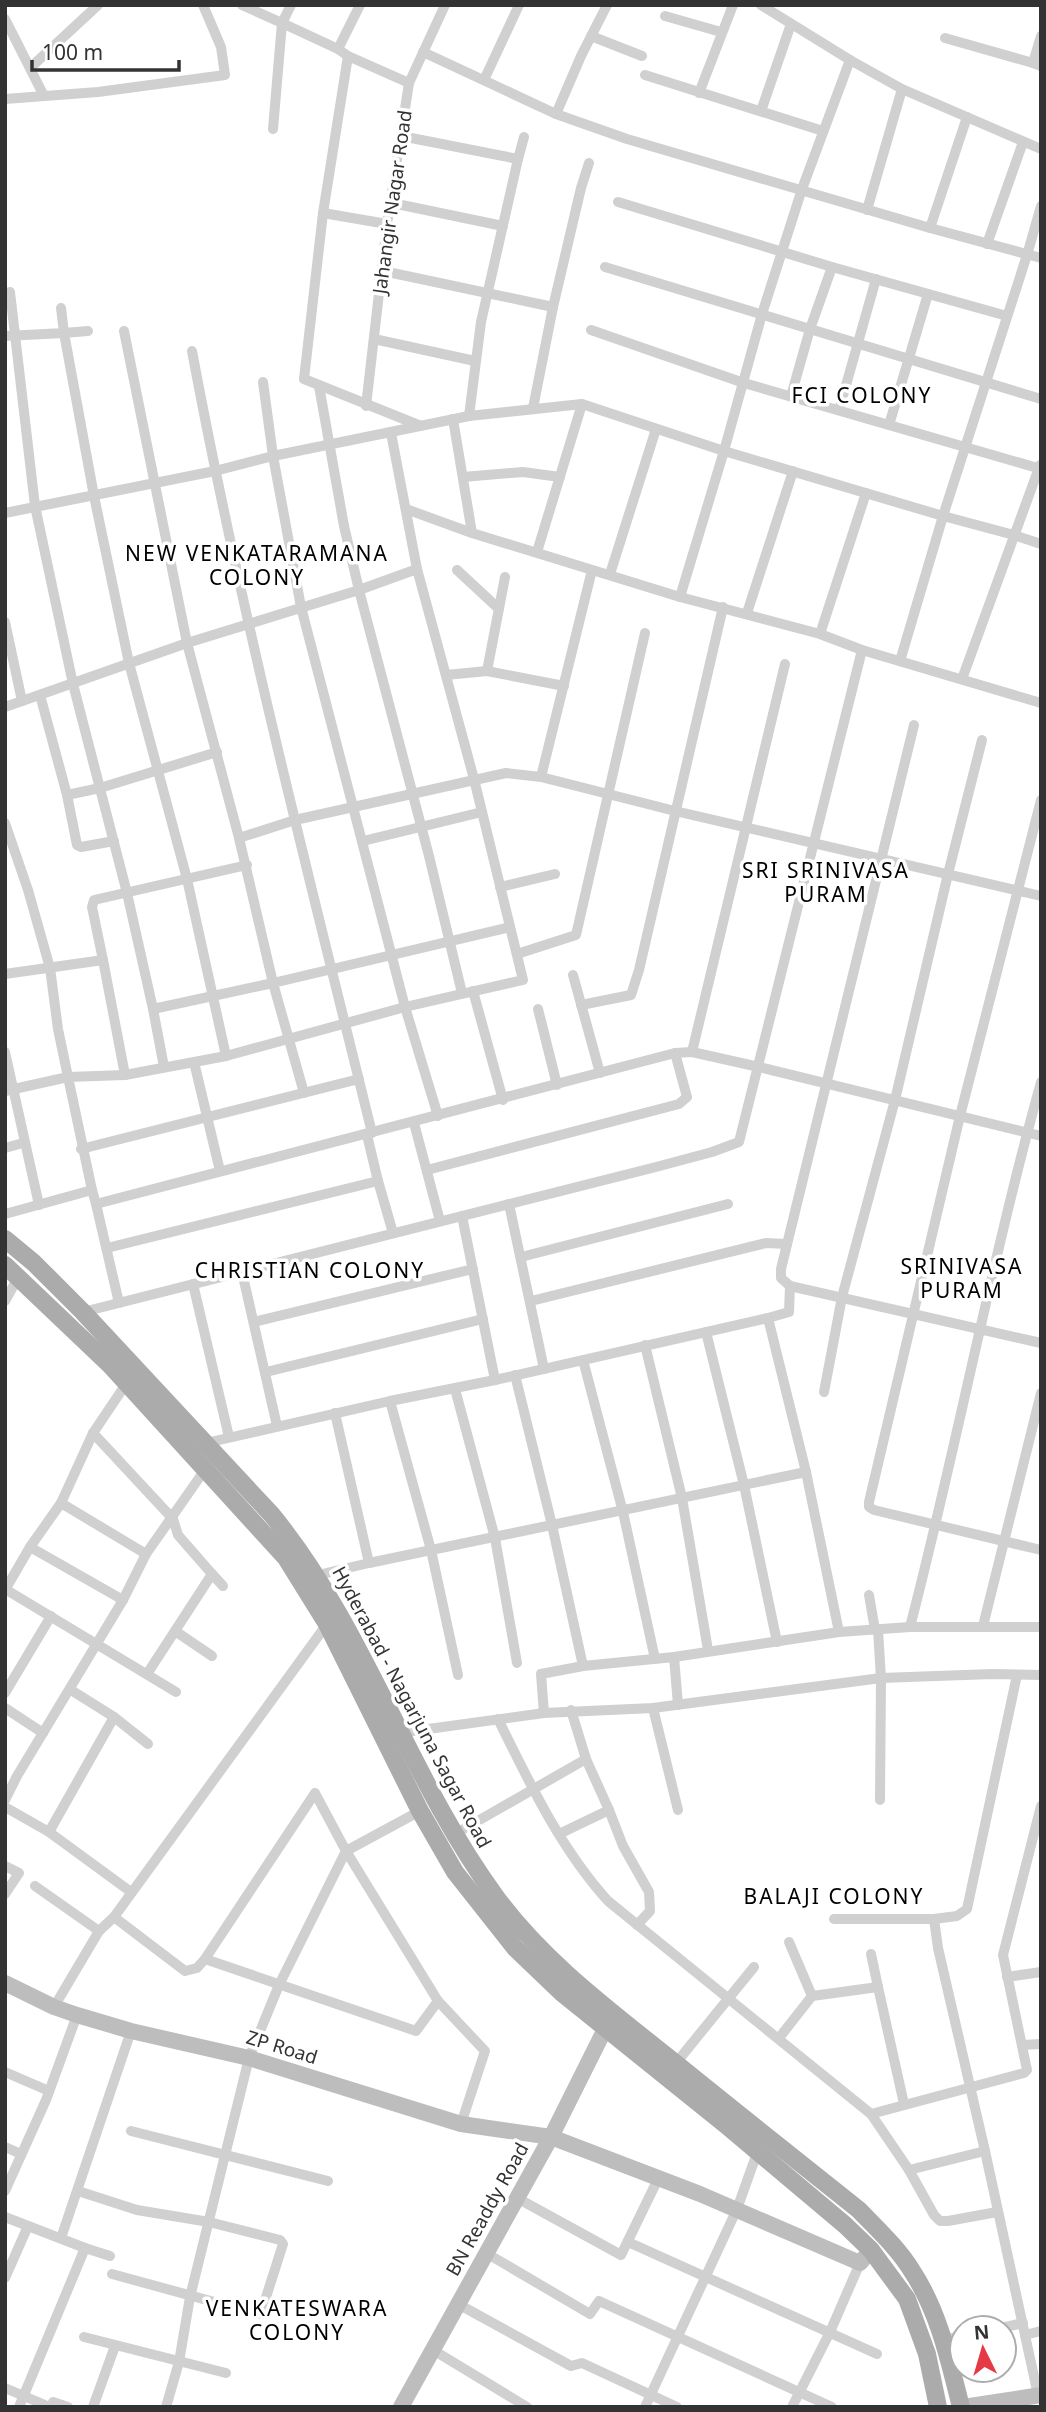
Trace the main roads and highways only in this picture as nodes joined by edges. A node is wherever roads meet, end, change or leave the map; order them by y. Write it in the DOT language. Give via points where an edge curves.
graph roads {
  1 [pos="5,1239"];
  2 [pos="12,1270"];
  3 [pos="703,2096"];
  4 [pos="921,2333"];
  5 [pos="939,2407"];
  6 [pos="947,2407"];
  7 [pos="962,2407"];
  1 -- 3 [label="main road, Hyderabad - Nagarjuna Sagar Road" via="83,1312 301,1549 339,1611 455,1834 497,1899 556,1965 676,2063"];
  2 -- 3 [label="main road, Hyderabad - Nagarjuna Sagar Road" via="74,1328 286,1558 327,1624 455,1872 515,1948 605,2029"];
  3 -- 4 [label="main road, Hyderabad - Nagarjuna Sagar Road" via="757,2153 845,2225 865,2256 907,2299"];
  3 -- 7 [label="main road, Hyderabad - Nagarjuna Sagar Road" via="859,2210 889,2242 926,2295"];
  4 -- 5 [label="main road, Hyderabad - Nagarjuna Sagar Road"];
  4 -- 6 [label="main road" via="932,2345"];
}
